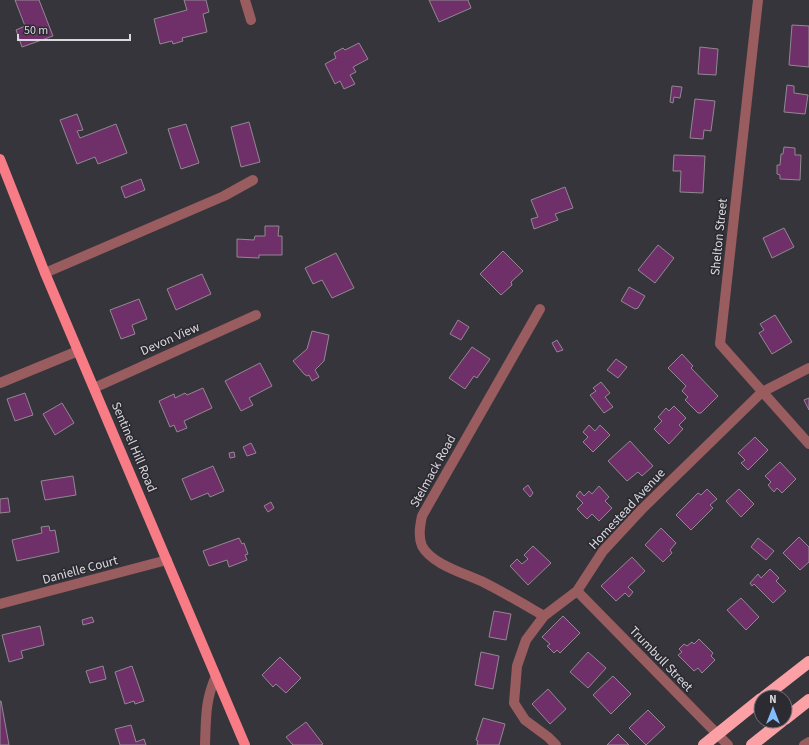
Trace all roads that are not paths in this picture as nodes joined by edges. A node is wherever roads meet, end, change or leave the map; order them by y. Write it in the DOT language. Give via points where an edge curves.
graph roads {
  1 [pos="245,0"];
  2 [pos="758,0"];
  3 [pos="251,20"];
  4 [pos="0,160"];
  5 [pos="252,180"];
  6 [pos="45,273"];
  7 [pos="540,310"];
  8 [pos="256,315"];
  9 [pos="78,351"];
  10 [pos="809,368"];
  11 [pos="0,382"];
  12 [pos="94,388"];
  13 [pos="762,392"];
  14 [pos="809,444"];
  15 [pos="167,560"];
  16 [pos="577,591"];
  17 [pos="0,604"];
  18 [pos="544,616"];
  19 [pos="809,662"];
  20 [pos="216,676"];
  21 [pos="774,689"];
  22 [pos="809,700"];
  23 [pos="753,705"];
  24 [pos="793,713"];
  25 [pos="772,729"];
  26 [pos="716,734"];
  27 [pos="809,742"];
  28 [pos="205,745"];
  29 [pos="245,745"];
  30 [pos="556,745"];
  31 [pos="704,745"];
  32 [pos="728,745"];
  33 [pos="752,745"];
  34 [pos="804,745"];
  1 -- 3 [label="street"];
  2 -- 13 [label="street, Shelton Street" via="720,344"];
  4 -- 6 [label="main road, Sentinel Hill Road"];
  5 -- 6 [label="street" via="224,196"];
  6 -- 9 [label="main road, Sentinel Hill Road"];
  7 -- 18 [label="street, Stelmack Road" via="422,516 419,531 422,546 432,557 484,582"];
  8 -- 12 [label="street, Devon View"];
  9 -- 11 [label="street"];
  9 -- 12 [label="main road, Sentinel Hill Road"];
  10 -- 13 [label="street, Homestead Avenue"];
  12 -- 15 [label="main road, Sentinel Hill Road"];
  13 -- 14 [label="street, Shelton Street"];
  13 -- 16 [label="street, Homestead Avenue" via="642,509 603,551"];
  15 -- 17 [label="street, Danielle Court"];
  15 -- 20 [label="main road, Sentinel Hill Road"];
  16 -- 18 [label="street, Homestead Avenue"];
  16 -- 26 [label="street, Trumbull Street"];
  18 -- 30 [label="street, Homestead Avenue" via="526,640 517,666 514,703 525,720"];
  19 -- 21 [label="highway"];
  20 -- 28 [label="street" via="208,692"];
  20 -- 29 [label="main road, Sentinel Hill Road"];
  22 -- 24 [label="highway"];
  23 -- 26 [label="highway"];
  25 -- 33 [label="highway"];
  26 -- 31 [label="highway"];
  26 -- 32 [label="street, Trumbull Street"];
  27 -- 34 [label="street"];
}
